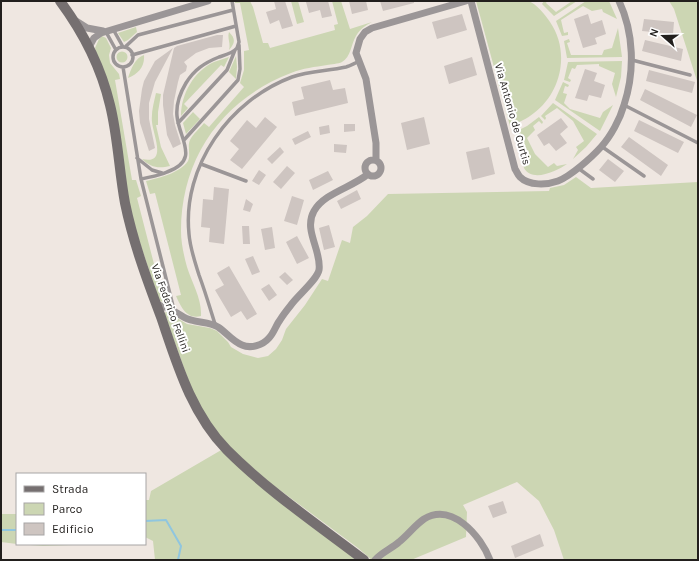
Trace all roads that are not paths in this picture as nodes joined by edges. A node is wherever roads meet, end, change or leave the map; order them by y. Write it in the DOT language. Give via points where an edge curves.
graph roads {
  1 [pos="60,1"];
  2 [pos="208,1"];
  3 [pos="232,1"];
  4 [pos="466,1"];
  5 [pos="471,1"];
  6 [pos="619,1"];
  7 [pos="234,10"];
  8 [pos="73,19"];
  9 [pos="236,26"];
  10 [pos="109,30"];
  11 [pos="239,42"];
  12 [pos="89,47"];
  13 [pos="124,47"];
  14 [pos="116,50"];
  15 [pos="235,50"];
  16 [pos="132,55"];
  17 [pos="632,60"];
  18 [pos="360,62"];
  19 [pos="123,67"];
  20 [pos="690,75"];
  21 [pos="624,105"];
  22 [pos="178,123"];
  23 [pos="184,140"];
  24 [pos="698,143"];
  25 [pos="601,146"];
  26 [pos="137,158"];
  27 [pos="376,160"];
  28 [pos="201,164"];
  29 [pos="578,168"];
  30 [pos="165,173"];
  31 [pos="368,174"];
  32 [pos="644,176"];
  33 [pos="141,179"];
  34 [pos="593,179"];
  35 [pos="246,180"];
  36 [pos="156,304"];
  37 [pos="174,311"];
  38 [pos="215,325"];
  39 [pos="364,560"];
  40 [pos="375,560"];
  41 [pos="490,560"];
  1 -- 8 [label="street, Via Federico Fellini"];
  2 -- 10 [label="street"];
  3 -- 7 [label="lane"];
  4 -- 18 [label="street" via="365,32 357,46 356,53"];
  5 -- 29 [label="street, Via Antonio de Curtis" via="515,169 528,182 542,183 559,180"];
  6 -- 17 [label="street, Via Antonio de Curtis" via="628,27"];
  7 -- 9 [label="lane"];
  7 -- 13 [label="lane" via="138,35"];
  8 -- 10 [label="street" via="87,28"];
  8 -- 12 [label="street, Via Federico Fellini"];
  9 -- 11 [label="lane"];
  9 -- 16 [label="lane"];
  10 -- 12 [label="street" via="97,35"];
  10 -- 13 [label="lane"];
  10 -- 14 [label="lane"];
  11 -- 15 [label="lane"];
  11 -- 23 [label="lane" via="238,80"];
  12 -- 36 [label="street, Via Federico Fellini" via="110,104 133,237"];
  13 -- 14 [label="lane"];
  13 -- 16 [label="lane"];
  14 -- 19 [label="lane" via="113,55 114,62"];
  15 -- 22 [label="lane" via="227,70"];
  15 -- 22 [label="lane" via="208,61 195,71 179,100"];
  16 -- 19 [label="lane" via="132,62"];
  17 -- 20 [label="lane"];
  17 -- 21 [label="street, Via Antonio de Curtis"];
  18 -- 27 [label="street" via="366,79 376,143"];
  18 -- 28 [label="lane" via="291,77 263,92 225,123 208,147"];
  19 -- 26 [label="lane"];
  21 -- 24 [label="lane"];
  21 -- 25 [label="street, Via Antonio de Curtis"];
  22 -- 23 [label="lane"];
  23 -- 30 [label="lane" via="187,147 186,158 179,166"];
  25 -- 29 [label="street, Via Antonio de Curtis"];
  25 -- 32 [label="lane"];
  26 -- 30 [label="lane" via="152,170"];
  26 -- 33 [label="lane"];
  27 -- 31 [label="street" via="367,163 365,167"];
  27 -- 31 [label="street" via="381,165 380,171 375,176"];
  28 -- 35 [label="lane"];
  28 -- 38 [label="lane" via="190,201 188,234"];
  29 -- 34 [label="lane"];
  30 -- 33 [label="lane"];
  31 -- 38 [label="street" via="326,199 314,210 311,229 318,260 318,276 297,296 264,343 248,347 241,345"];
  33 -- 37 [label="lane"];
  36 -- 37 [label="street"];
  36 -- 39 [label="street, Via Federico Fellini" via="193,403 226,449"];
  37 -- 38 [label="street" via="183,317"];
  40 -- 41 [label="street" via="398,543 423,519 433,514 444,514 457,518 469,529 481,542"];
}
